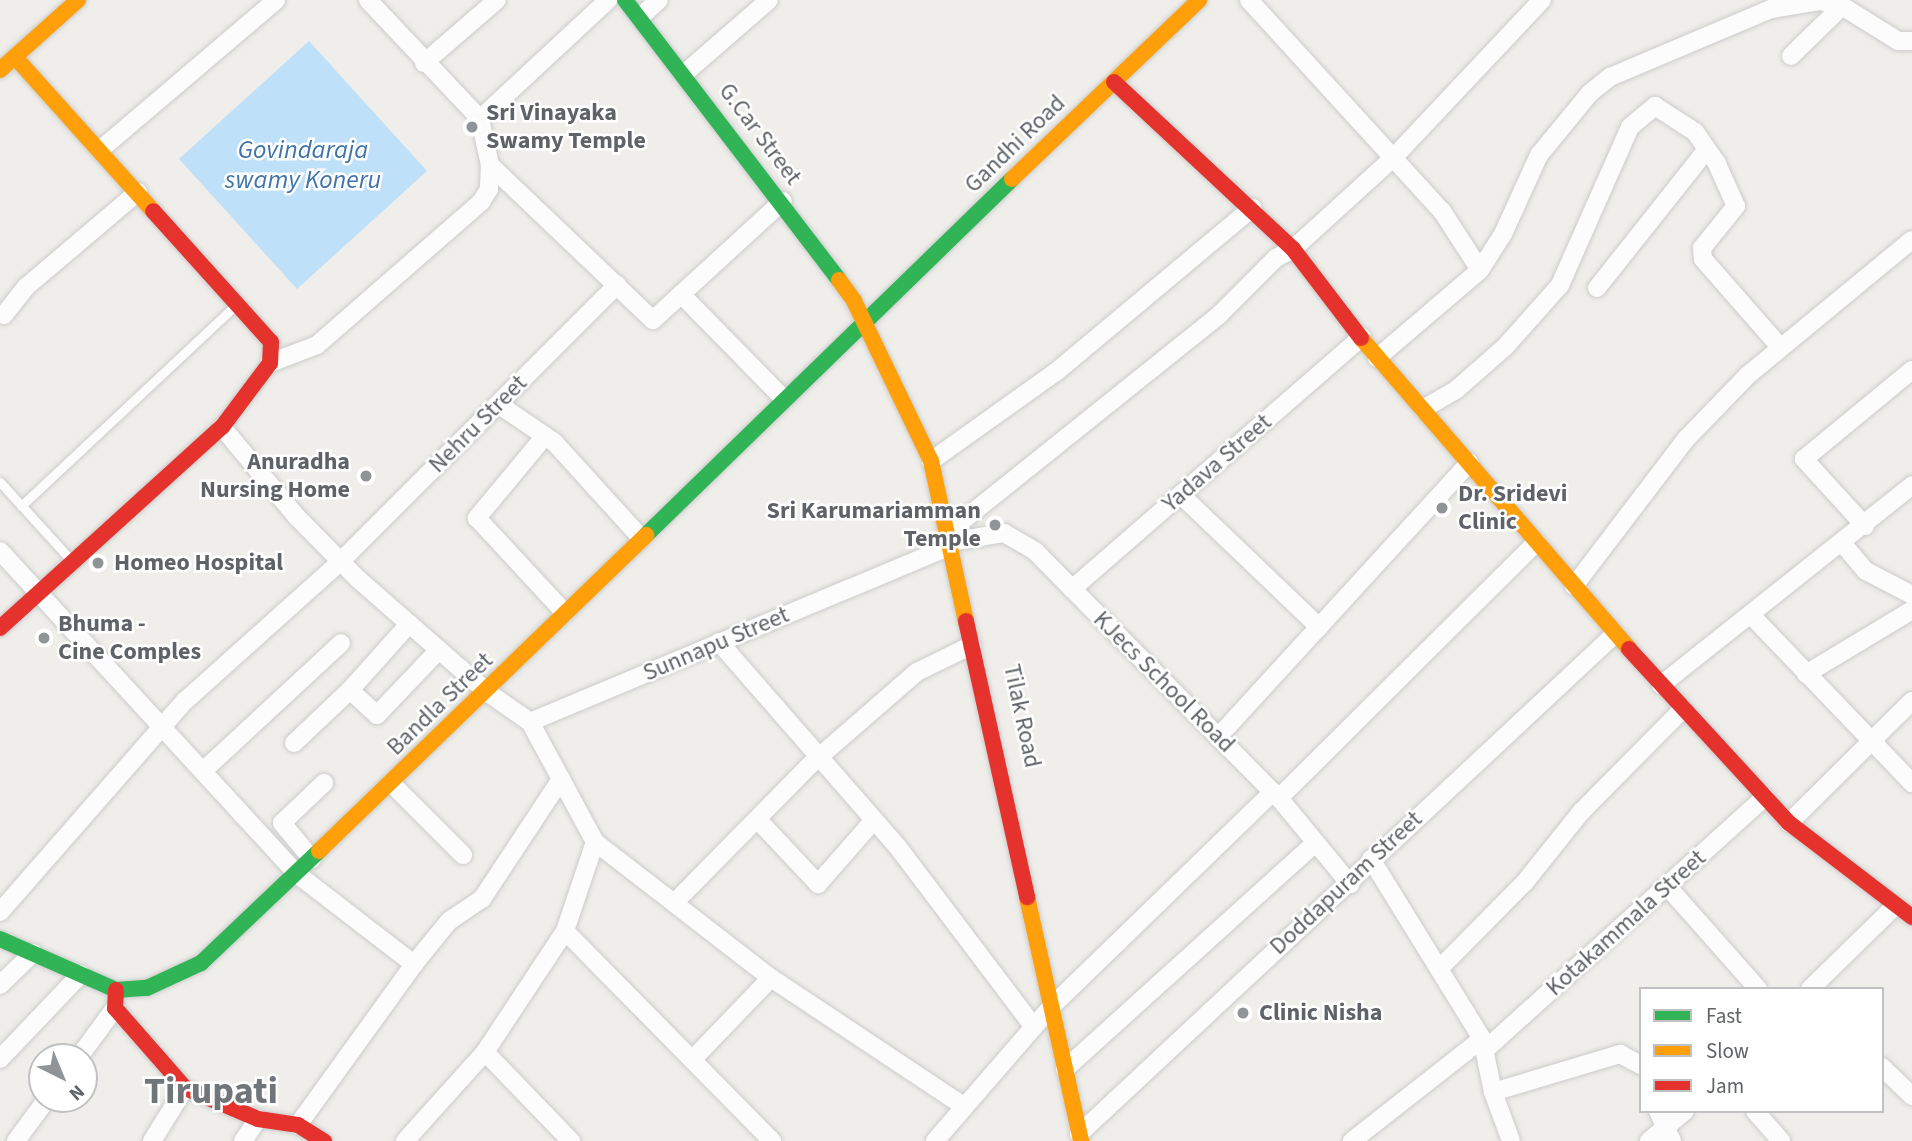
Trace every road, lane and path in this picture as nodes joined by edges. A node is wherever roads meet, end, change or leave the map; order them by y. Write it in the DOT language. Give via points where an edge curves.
graph roads {
  1 [pos="78,0"];
  2 [pos="276,0"];
  3 [pos="368,0"];
  4 [pos="497,0"];
  5 [pos="608,0"];
  6 [pos="625,0"];
  7 [pos="659,0"];
  8 [pos="768,0"];
  9 [pos="1199,0"];
  10 [pos="1249,0"];
  11 [pos="1542,0"];
  12 [pos="1842,6"];
  13 [pos="640,17"];
  14 [pos="1912,41"];
  15 [pos="1791,56"];
  16 [pos="15,57"];
  17 [pos="424,63"];
  18 [pos="0,70"];
  19 [pos="685,73"];
  20 [pos="1114,82"];
  21 [pos="480,120"];
  22 [pos="1707,149"];
  23 [pos="100,150"];
  24 [pos="1393,158"];
  25 [pos="490,165"];
  26 [pos="138,192"];
  27 [pos="783,201"];
  28 [pos="1252,208"];
  29 [pos="1912,240"];
  30 [pos="1293,249"];
  31 [pos="1480,270"];
  32 [pos="617,285"];
  33 [pos="1597,288"];
  34 [pos="681,295"];
  35 [pos="237,304"];
  36 [pos="4,315"];
  37 [pos="868,317"];
  38 [pos="1362,337"];
  39 [pos="1780,348"];
  40 [pos="1377,358"];
  41 [pos="270,363"];
  42 [pos="1912,370"];
  43 [pos="784,399"];
  44 [pos="498,404"];
  45 [pos="1423,409"];
  46 [pos="222,427"];
  47 [pos="545,436"];
  48 [pos="936,457"];
  49 [pos="1469,463"];
  50 [pos="0,482"];
  51 [pos="1912,485"];
  52 [pos="1181,495"];
  53 [pos="22,506"];
  54 [pos="962,521"];
  55 [pos="1865,526"];
  56 [pos="641,538"];
  57 [pos="949,540"];
  58 [pos="1537,542"];
  59 [pos="1843,544"];
  60 [pos="0,551"];
  61 [pos="970,551"];
  62 [pos="73,562"];
  63 [pos="340,562"];
  64 [pos="1574,586"];
  65 [pos="1072,589"];
  66 [pos="38,594"];
  67 [pos="1912,596"];
  68 [pos="1912,610"];
  69 [pos="565,613"];
  70 [pos="1751,615"];
  71 [pos="409,624"];
  72 [pos="1319,627"];
  73 [pos="0,628"];
  74 [pos="1615,634"];
  75 [pos="719,642"];
  76 [pos="341,643"];
  77 [pos="972,645"];
  78 [pos="439,650"];
  79 [pos="1806,674"];
  80 [pos="1661,685"];
  81 [pos="350,690"];
  82 [pos="487,692"];
  83 [pos="1912,701"];
  84 [pos="1683,709"];
  85 [pos="530,722"];
  86 [pos="163,727"];
  87 [pos="1218,737"];
  88 [pos="1870,741"];
  89 [pos="293,743"];
  90 [pos="819,757"];
  91 [pos="203,771"];
  92 [pos="561,779"];
  93 [pos="324,783"];
  94 [pos="391,783"];
  95 [pos="1912,783"];
  96 [pos="1276,796"];
  97 [pos="1765,797"];
  98 [pos="758,820"];
  99 [pos="874,820"];
  100 [pos="1789,823"];
  101 [pos="594,842"];
  102 [pos="1314,844"];
  103 [pos="463,855"];
  104 [pos="312,859"];
  105 [pos="1371,859"];
  106 [pos="297,874"];
  107 [pos="1350,884"];
  108 [pos="1667,886"];
  109 [pos="674,904"];
  110 [pos="1895,906"];
  111 [pos="0,912"];
  112 [pos="1912,917"];
  113 [pos="565,931"];
  114 [pos="0,939"];
  115 [pos="33,953"];
  116 [pos="414,964"];
  117 [pos="1439,969"];
  118 [pos="81,974"];
  119 [pos="771,978"];
  120 [pos="0,985"];
  121 [pos="1747,985"];
  122 [pos="1812,987"];
  123 [pos="116,999"];
  124 [pos="1058,1000"];
  125 [pos="1033,1026"];
  126 [pos="88,1043"];
  127 [pos="1484,1044"];
  128 [pos="485,1052"];
  129 [pos="0,1059"];
  130 [pos="693,1059"];
  131 [pos="1072,1063"];
  132 [pos="1639,1064"];
  133 [pos="1884,1069"];
  134 [pos="185,1088"];
  135 [pos="1493,1092"];
  136 [pos="1912,1096"];
  137 [pos="964,1106"];
  138 [pos="37,1113"];
  139 [pos="1659,1113"];
  140 [pos="1684,1113"];
  141 [pos="1757,1113"];
  142 [pos="258,1119"];
  143 [pos="1093,1121"];
  144 [pos="298,1125"];
  145 [pos="1668,1136"];
  146 [pos="1080,1138"];
  147 [pos="16,1141"];
  148 [pos="152,1141"];
  149 [pos="243,1141"];
  150 [pos="324,1141"];
  151 [pos="405,1141"];
  152 [pos="571,1141"];
  153 [pos="772,1141"];
  154 [pos="935,1141"];
  155 [pos="1098,1141"];
  156 [pos="1352,1141"];
  157 [pos="1511,1141"];
  158 [pos="1649,1141"];
  159 [pos="1781,1141"];
  1 -- 16 [label="main road"];
  2 -- 23 [label="street"];
  3 -- 17 [label="street"];
  4 -- 17 [label="street"];
  5 -- 21 [label="street"];
  6 -- 13 [label="main road, G.Car Street"];
  7 -- 13 [label="street"];
  8 -- 19 [label="street"];
  9 -- 20 [label="main road, Gandhi Road"];
  10 -- 24 [label="street"];
  11 -- 24 [label="street"];
  12 -- 14 [label="street" via="1899,41"];
  12 -- 15 [label="street"];
  12 -- 31 [label="street" via="1820,1 1771,9 1610,78 1590,93 1539,155 1503,234"];
  13 -- 19 [label="main road, G.Car Street"];
  16 -- 18 [label="main road"];
  16 -- 23 [label="main road"];
  17 -- 21 [label="street"];
  19 -- 27 [label="main road, G.Car Street"];
  20 -- 28 [label="main road"];
  20 -- 37 [label="main road, Gandhi Road"];
  21 -- 25 [label="street"];
  22 -- 33 [label="street"];
  22 -- 39 [label="street" via="1736,206 1702,248 1703,259"];
  22 -- 45 [label="street" via="1695,132 1655,106 1630,127 1560,285 1505,347 1457,389"];
  23 -- 26 [label="main road"];
  24 -- 30 [label="street"];
  24 -- 31 [label="street" via="1442,211"];
  25 -- 32 [label="street"];
  25 -- 41 [label="street" via="489,189 481,202 317,345"];
  26 -- 35 [label="main road"];
  26 -- 36 [label="street" via="26,287"];
  27 -- 34 [label="street"];
  27 -- 37 [label="main road, G.Car Street"];
  28 -- 30 [label="main road"];
  28 -- 48 [label="street" via="1056,372"];
  29 -- 39 [label="street"];
  30 -- 38 [label="main road"];
  30 -- 54 [label="street" via="1276,258 1220,314"];
  31 -- 40 [label="street"];
  32 -- 34 [label="street" via="653,320"];
  32 -- 44 [label="street, Nehru Street"];
  34 -- 43 [label="street"];
  35 -- 41 [label="main road" via="271,342"];
  35 -- 53 [label="lane"];
  37 -- 43 [label="main road, Bandla Street"];
  37 -- 48 [label="main road, Tilak Road"];
  38 -- 40 [label="main road"];
  38 -- 52 [label="street, Yadava Street"];
  39 -- 64 [label="street" via="1686,439"];
  40 -- 45 [label="main road"];
  41 -- 46 [label="main road"];
  42 -- 55 [label="street" via="1804,459"];
  43 -- 56 [label="main road, Bandla Street"];
  44 -- 47 [label="street"];
  44 -- 63 [label="street, Nehru Street"];
  45 -- 49 [label="main road"];
  46 -- 62 [label="main road"];
  46 -- 63 [label="street"];
  47 -- 56 [label="street"];
  47 -- 69 [label="street" via="477,518"];
  48 -- 54 [label="main road, Tilak Road"];
  48 -- 57 [label="main road, Tilak Road"];
  49 -- 58 [label="main road"];
  49 -- 72 [label="street"];
  50 -- 53 [label="lane"];
  51 -- 55 [label="street"];
  52 -- 65 [label="street, Yadava Street"];
  52 -- 72 [label="street"];
  53 -- 62 [label="lane"];
  54 -- 57 [label="street"];
  54 -- 61 [label="main road, Tilak Road"];
  55 -- 59 [label="street"];
  56 -- 69 [label="main road, Bandla Street"];
  57 -- 61 [label="street, KJecs School Road"];
  57 -- 75 [label="street, Sunnapu Street"];
  57 -- 77 [label="main road, Tilak Road"];
  58 -- 64 [label="main road"];
  58 -- 96 [label="street"];
  59 -- 67 [label="street" via="1866,571"];
  59 -- 70 [label="street"];
  60 -- 66 [label="street"];
  61 -- 65 [label="street, KJecs School Road" via="1004,533 1035,551"];
  61 -- 124 [label="main road, Tilak Road" via="994,710"];
  62 -- 66 [label="main road"];
  63 -- 71 [label="street"];
  63 -- 86 [label="street, Nehru Street" via="185,701"];
  64 -- 74 [label="main road"];
  65 -- 87 [label="street, KJecs School Road"];
  66 -- 73 [label="main road"];
  66 -- 86 [label="street"];
  68 -- 79 [label="street"];
  69 -- 82 [label="main road, Bandla Street"];
  70 -- 79 [label="street"];
  70 -- 80 [label="street"];
  71 -- 78 [label="street"];
  71 -- 81 [label="street"];
  72 -- 87 [label="street"];
  74 -- 80 [label="main road"];
  74 -- 105 [label="street, Doddapuram Street"];
  75 -- 85 [label="street, Sunnapu Street"];
  75 -- 90 [label="street"];
  76 -- 91 [label="street"];
  77 -- 90 [label="street" via="917,672"];
  77 -- 124 [label="main road, Tilak Road"];
  78 -- 81 [label="street" via="377,715"];
  78 -- 82 [label="street"];
  79 -- 88 [label="street"];
  80 -- 84 [label="main road"];
  81 -- 89 [label="street"];
  82 -- 85 [label="street"];
  82 -- 94 [label="main road, Bandla Street"];
  83 -- 88 [label="street"];
  84 -- 97 [label="main road"];
  84 -- 117 [label="street" via="1581,812 1525,882"];
  85 -- 92 [label="street"];
  86 -- 91 [label="street"];
  86 -- 111 [label="street, Nehru Street"];
  87 -- 96 [label="street, KJecs School Road"];
  88 -- 95 [label="street"];
  88 -- 100 [label="street"];
  90 -- 98 [label="street"];
  90 -- 99 [label="street"];
  91 -- 106 [label="street"];
  92 -- 101 [label="street"];
  92 -- 116 [label="street" via="482,899 449,921"];
  93 -- 104 [label="street" via="282,823"];
  94 -- 103 [label="street"];
  94 -- 104 [label="main road, Bandla Street"];
  96 -- 102 [label="street, KJecs School Road"];
  96 -- 124 [label="street"];
  97 -- 100 [label="main road"];
  97 -- 108 [label="street, Kotakammala Street"];
  98 -- 99 [label="street" via="817,884"];
  98 -- 109 [label="street"];
  99 -- 125 [label="street"];
  100 -- 110 [label="main road"];
  101 -- 109 [label="street"];
  101 -- 113 [label="street"];
  102 -- 107 [label="street, KJecs School Road"];
  102 -- 131 [label="street"];
  104 -- 106 [label="main road, Bandla Street"];
  105 -- 107 [label="street, Doddapuram Street"];
  105 -- 117 [label="street"];
  106 -- 116 [label="street"];
  106 -- 123 [label="main road, Bandla Street" via="201,963"];
  107 -- 143 [label="street, Doddapuram Street"];
  108 -- 121 [label="street"];
  108 -- 127 [label="street, Kotakammala Street"];
  109 -- 119 [label="street"];
  110 -- 112 [label="main road"];
  110 -- 122 [label="street"];
  113 -- 128 [label="street"];
  113 -- 130 [label="street"];
  114 -- 115 [label="main road"];
  115 -- 118 [label="main road"];
  115 -- 120 [label="street"];
  116 -- 144 [label="street"];
  117 -- 127 [label="street"];
  118 -- 123 [label="main road"];
  118 -- 129 [label="street"];
  119 -- 130 [label="street"];
  119 -- 137 [label="street"];
  123 -- 126 [label="street"];
  123 -- 134 [label="main road"];
  124 -- 125 [label="street"];
  124 -- 131 [label="main road, Tilak Road"];
  125 -- 137 [label="street"];
  127 -- 135 [label="street"];
  127 -- 156 [label="street, Kotakammala Street"];
  128 -- 151 [label="street"];
  128 -- 152 [label="street"];
  130 -- 153 [label="street"];
  131 -- 143 [label="main road, Tilak Road"];
  131 -- 146 [label="main road, Tilak Road"];
  132 -- 135 [label="street" via="1620,1054"];
  133 -- 136 [label="street"];
  134 -- 142 [label="main road"];
  134 -- 148 [label="street"];
  135 -- 157 [label="street"];
  137 -- 154 [label="street"];
  138 -- 147 [label="street"];
  139 -- 145 [label="street"];
  140 -- 145 [label="street"];
  141 -- 159 [label="street"];
  142 -- 144 [label="main road"];
  142 -- 149 [label="street"];
  143 -- 146 [label="street, Doddapuram Street"];
  143 -- 155 [label="main road, Tilak Road"];
  144 -- 150 [label="main road"];
  145 -- 158 [label="street"];
}
